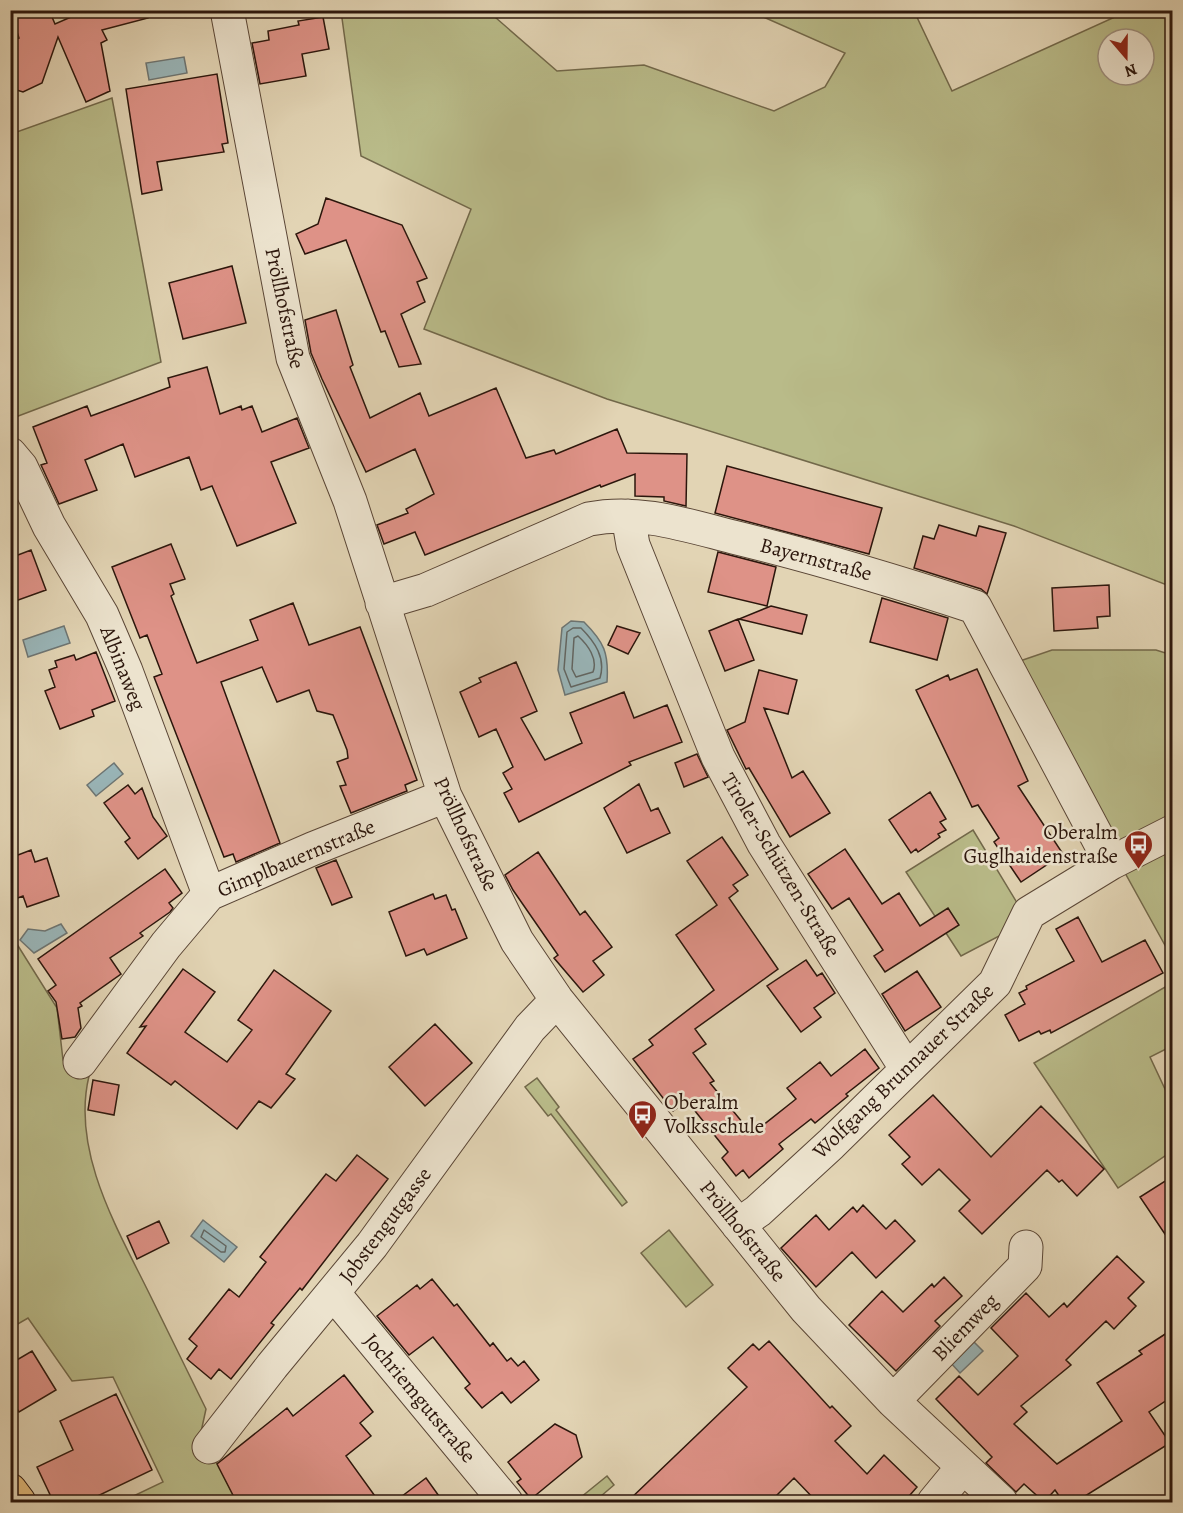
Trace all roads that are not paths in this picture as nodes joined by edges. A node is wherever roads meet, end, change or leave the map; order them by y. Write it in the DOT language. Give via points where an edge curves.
graph roads {
  1 [pos="227,10"];
  2 [pos="10,454"];
  3 [pos="628,516"];
  4 [pos="382,603"];
  5 [pos="445,796"];
  6 [pos="1173,832"];
  7 [pos="1111,863"];
  8 [pos="209,894"];
  9 [pos="557,1000"];
  10 [pos="80,1062"];
  11 [pos="906,1068"];
  12 [pos="738,1225"];
  13 [pos="1026,1247"];
  14 [pos="334,1294"];
  15 [pos="893,1401"];
  16 [pos="209,1447"];
  17 [pos="962,1468"];
  18 [pos="10,1490"];
  19 [pos="19,1503"];
  20 [pos="506,1503"];
  21 [pos="934,1503"];
  22 [pos="1001,1503"];
  1 -- 4 [label="street, Pröllhofstraße" via="293,358 347,495"];
  2 -- 8 [label="street, Albinaweg" via="21,467 49,526 102,615"];
  3 -- 4 [label="street, Bayernstraße" via="589,519 426,590"];
  3 -- 7 [label="street, Bayernstraße" via="661,519 830,561 975,607"];
  3 -- 11 [label="street, Tiroler-Schützen-Straße" via="633,545 718,757 764,844"];
  4 -- 5 [label="street, Pröllhofstraße"];
  5 -- 8 [label="street, Gimplbauernstraße"];
  5 -- 9 [label="street, Pröllhofstraße" via="517,941"];
  6 -- 7 [label="street, Wolfgang Brunnauer Straße"];
  7 -- 11 [label="street, Wolfgang Brunnauer Straße" via="1029,913 995,983"];
  8 -- 10 [label="street, Gimplbauernstraße" via="166,945"];
  9 -- 12 [label="street, Pröllhofstraße"];
  9 -- 14 [label="street, Jobstengutgasse" via="530,1028"];
  11 -- 12 [label="street, Wolfgang Brunnauer Straße" via="831,1144"];
  12 -- 15 [label="street, Pröllhofstraße" via="814,1317"];
  13 -- 15 [label="street, Bliemweg" via="1025,1266"];
  14 -- 16 [label="street, Jobstengutgasse"];
  14 -- 20 [label="street, Jochriemgutstraße"];
  15 -- 17 [label="street, Pröllhofstraße"];
  17 -- 21 [label="street"];
  17 -- 22 [label="street, Pröllhofstraße"];
  18 -- 19 [label="main road"];
}
